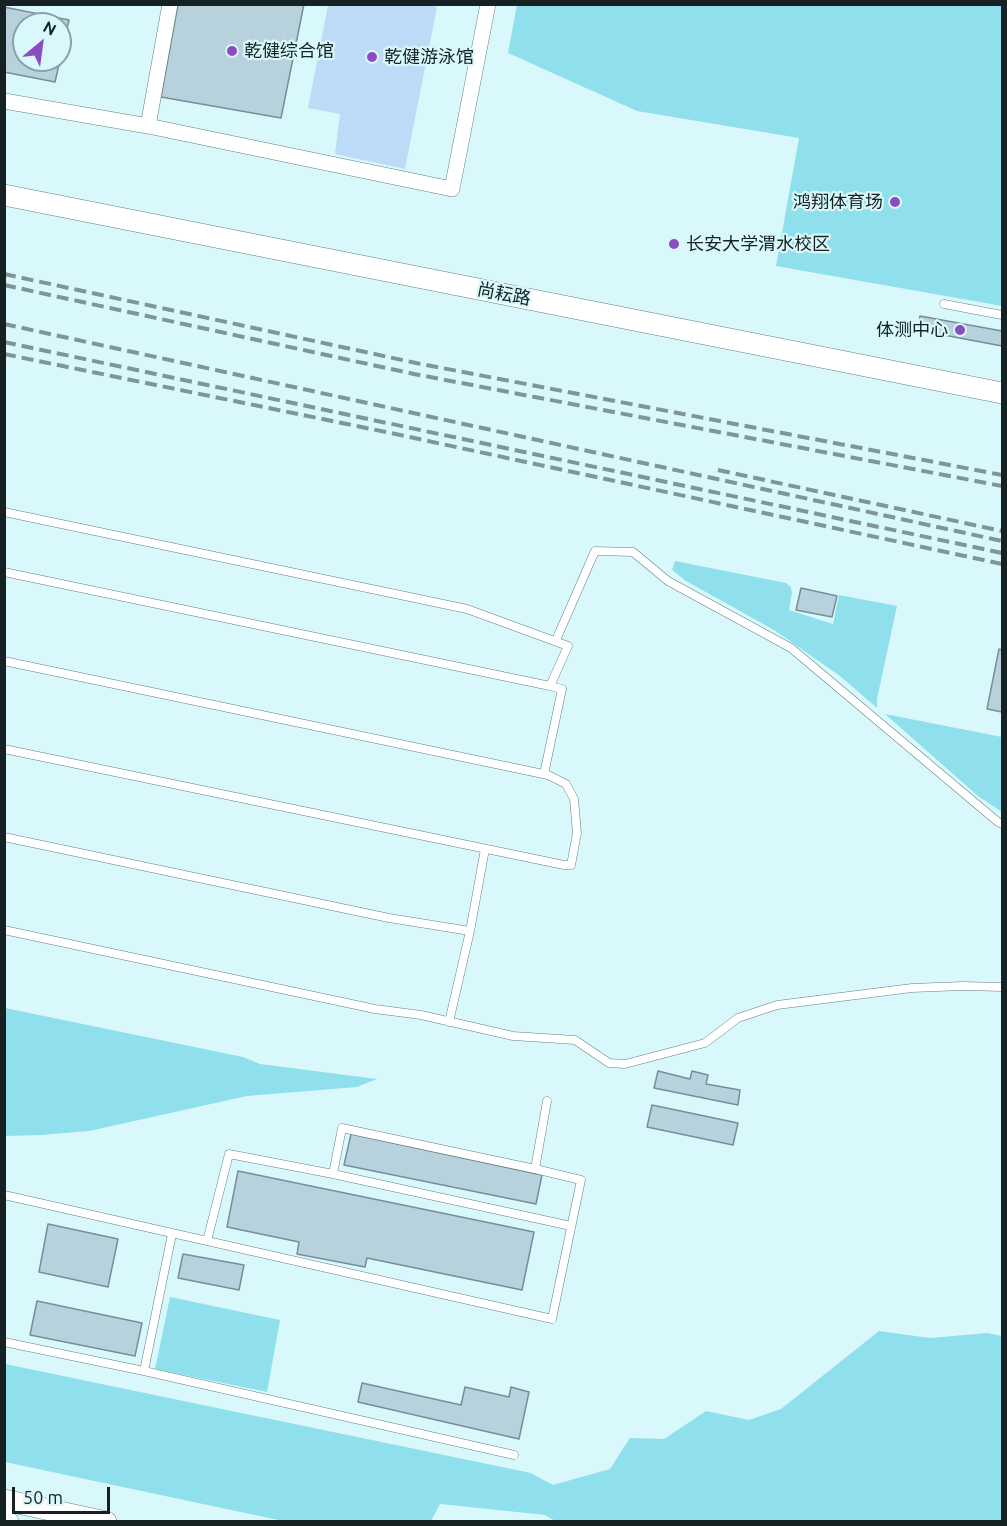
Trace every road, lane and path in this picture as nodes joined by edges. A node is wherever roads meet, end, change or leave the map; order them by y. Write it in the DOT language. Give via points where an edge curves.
graph roads {
  1 [pos="170,4"];
  2 [pos="488,4"];
  3 [pos="4,101"];
  4 [pos="147,126"];
  5 [pos="4,195"];
  6 [pos="944,304"];
  7 [pos="1002,315"];
  8 [pos="1002,393"];
  9 [pos="4,512"];
  10 [pos="4,572"];
  11 [pos="556,640"];
  12 [pos="4,661"];
  13 [pos="550,686"];
  14 [pos="4,749"];
  15 [pos="544,774"];
  16 [pos="1002,824"];
  17 [pos="4,837"];
  18 [pos="484,849"];
  19 [pos="4,930"];
  20 [pos="470,932"];
  21 [pos="1002,987"];
  22 [pos="449,1022"];
  23 [pos="548,1101"];
  24 [pos="534,1169"];
  25 [pos="333,1174"];
  26 [pos="4,1195"];
  27 [pos="571,1226"];
  28 [pos="172,1234"];
  29 [pos="207,1241"];
  30 [pos="4,1342"];
  31 [pos="144,1371"];
  32 [pos="514,1455"];
  33 [pos="4,1500"];
  34 [pos="106,1521"];
  1 -- 4 [label="street"];
  2 -- 4 [label="street" via="452,189"];
  3 -- 4 [label="street"];
  5 -- 8 [label="street, 尚耘路"];
  6 -- 7 [label="lane"];
  9 -- 11 [label="lane" via="467,609"];
  10 -- 13 [label="lane"];
  11 -- 13 [label="lane" via="568,646"];
  11 -- 16 [label="lane" via="595,551 633,552 668,581 791,648"];
  12 -- 15 [label="lane"];
  13 -- 15 [label="lane" via="562,689"];
  14 -- 18 [label="lane"];
  15 -- 18 [label="lane" via="566,784 574,799 578,833 571,865"];
  17 -- 20 [label="lane"];
  18 -- 20 [label="lane"];
  19 -- 22 [label="lane"];
  20 -- 22 [label="lane"];
  21 -- 22 [label="lane" via="912,988 777,1005 738,1018 705,1043 625,1064 609,1063 575,1040 513,1036"];
  23 -- 24 [label="lane"];
  24 -- 25 [label="lane" via="342,1128"];
  24 -- 27 [label="lane" via="581,1180"];
  25 -- 27 [label="lane"];
  25 -- 29 [label="lane" via="229,1154"];
  26 -- 28 [label="lane"];
  27 -- 29 [label="lane" via="552,1319"];
  28 -- 29 [label="lane"];
  28 -- 31 [label="lane"];
  30 -- 31 [label="lane"];
  31 -- 32 [label="lane"];
  33 -- 34 [label="street"];
}
